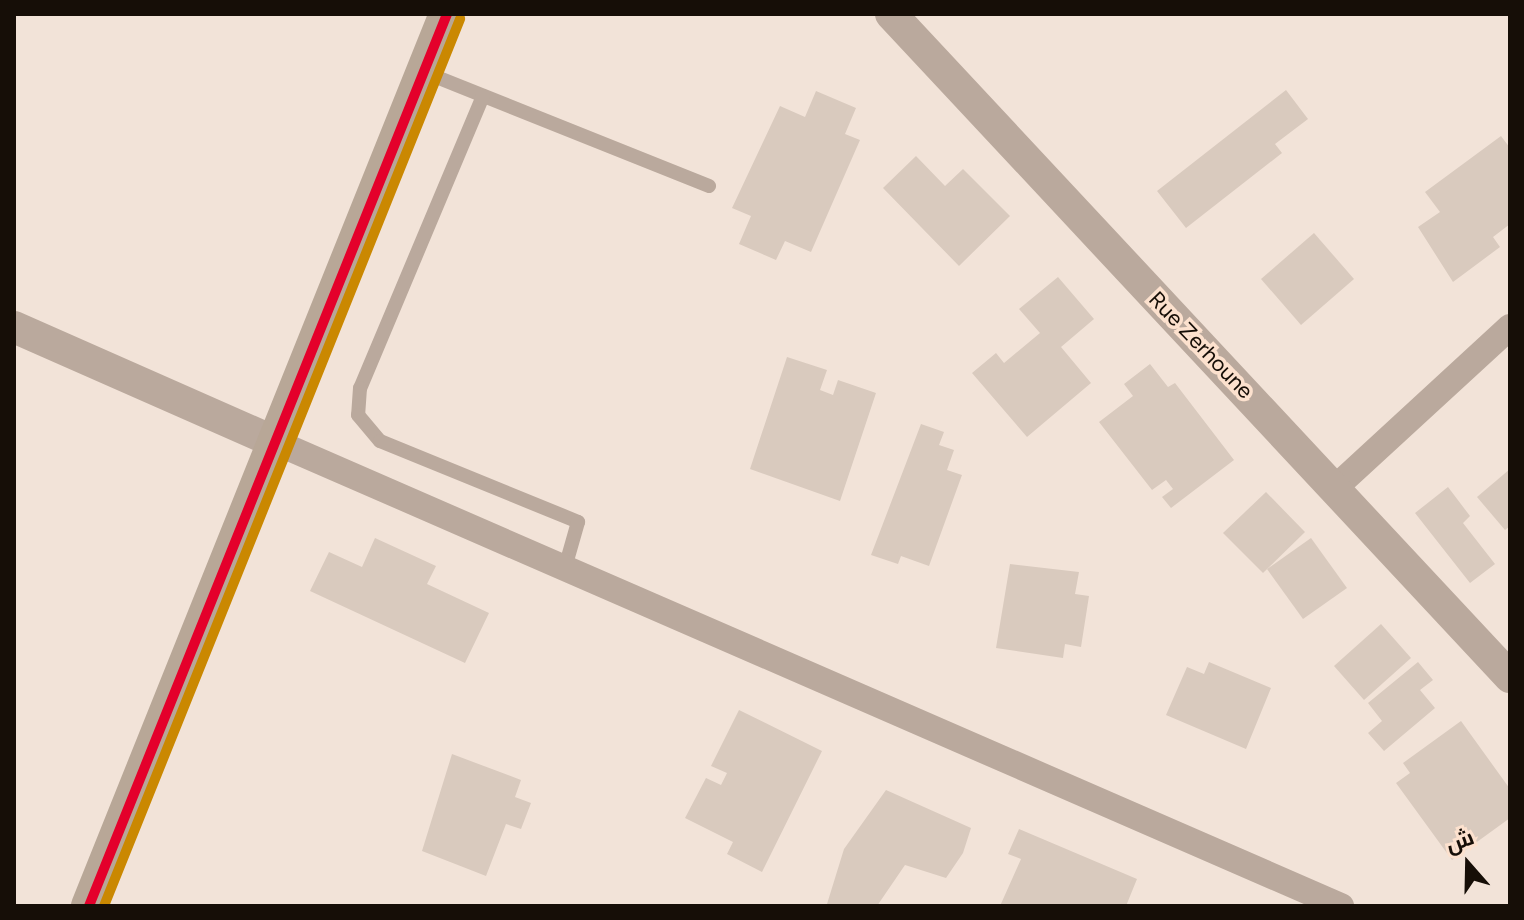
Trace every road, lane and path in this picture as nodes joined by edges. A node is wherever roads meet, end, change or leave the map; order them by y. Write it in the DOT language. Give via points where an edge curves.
graph roads {
  1 [pos="447,14"];
  2 [pos="891,14"];
  3 [pos="424,72"];
  4 [pos="483,96"];
  5 [pos="709,186"];
  6 [pos="14,327"];
  7 [pos="1510,327"];
  8 [pos="273,441"];
  9 [pos="1337,486"];
  10 [pos="564,571"];
  11 [pos="1510,677"];
  12 [pos="89,906"];
  13 [pos="1341,906"];
  1 -- 3 [label="main road"];
  2 -- 9 [label="street, Rue Zerhoune"];
  3 -- 4 [label="lane"];
  3 -- 8 [label="main road"];
  4 -- 5 [label="lane"];
  4 -- 10 [label="lane" via="360,388 358,415 380,441 578,522"];
  6 -- 8 [label="street"];
  7 -- 9 [label="street"];
  8 -- 10 [label="street"];
  8 -- 12 [label="main road"];
  9 -- 11 [label="street, Rue Zerhoune"];
  10 -- 13 [label="street"];
}
